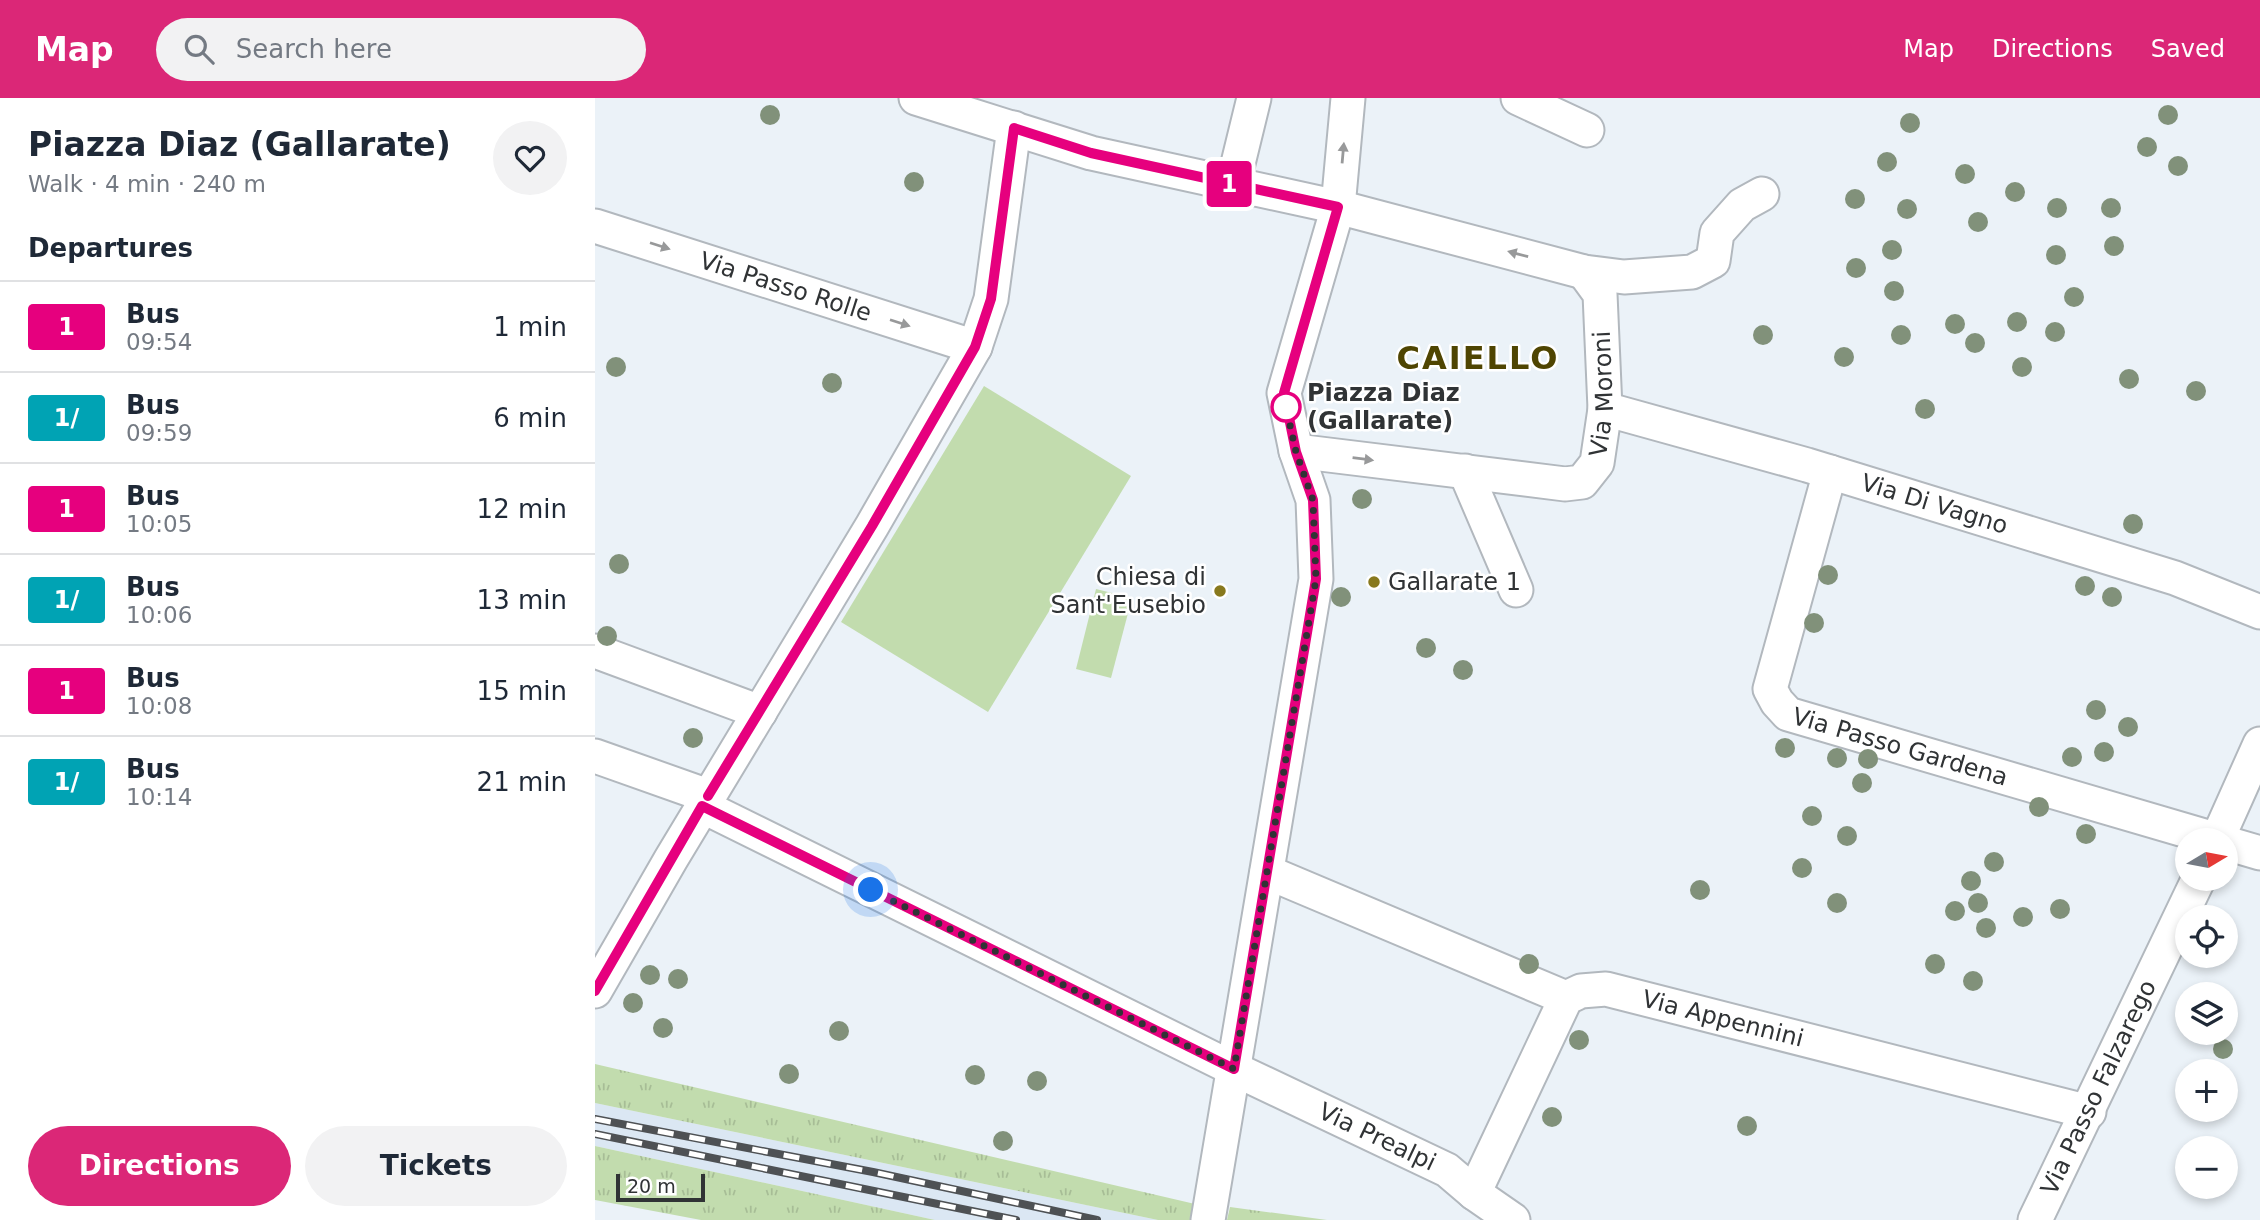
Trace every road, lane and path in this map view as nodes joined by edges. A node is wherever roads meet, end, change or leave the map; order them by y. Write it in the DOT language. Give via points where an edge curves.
graph roads {
  1 [pos="916,98"];
  2 [pos="1254,98"];
  3 [pos="1348,98"];
  4 [pos="1518,98"];
  5 [pos="1000,115"];
  6 [pos="1587,130"];
  7 [pos="1233,184"];
  8 [pos="1762,194"];
  9 [pos="1338,207"];
  10 [pos="595,226"];
  11 [pos="1584,272"];
  12 [pos="975,347"];
  13 [pos="1605,410"];
  14 [pos="1296,452"];
  15 [pos="1465,471"];
  16 [pos="1830,472"];
  17 [pos="1515,590"];
  18 [pos="2260,612"];
  19 [pos="595,652"];
  20 [pos="760,712"];
  21 [pos="2260,744"];
  22 [pos="595,756"];
  23 [pos="705,801"];
  24 [pos="2176,828"];
  25 [pos="2222,828"];
  26 [pos="2238,846"];
  27 [pos="2260,853"];
  28 [pos="1267,872"];
  29 [pos="2193,891"];
  30 [pos="595,991"];
  31 [pos="1566,998"];
  32 [pos="1234,1069"];
  33 [pos="2089,1112"];
  34 [pos="1474,1193"];
  35 [pos="1208,1220"];
  36 [pos="1513,1220"];
  37 [pos="2035,1220"];
  1 -- 5 [label="street"];
  2 -- 7 [label="street"];
  9 -- 3 [label="street, one-way"];
  4 -- 6 [label="street"];
  5 -- 7 [label="street" via="1091,153"];
  5 -- 12 [label="street" via="991,299"];
  7 -- 9 [label="street"];
  8 -- 11 [label="street" via="1742,205 1717,233 1713,261 1692,272 1624,277"];
  11 -- 9 [label="street, one-way"];
  9 -- 14 [label="street" via="1284,393"];
  10 -- 12 [label="street, Via Passo Rolle, one-way"];
  11 -- 13 [label="street, Via Moroni" via="1600,293"];
  12 -- 20 [label="street"];
  13 -- 15 [label="street, Via Moroni" via="1597,463 1582,482 1565,484"];
  13 -- 16 [label="street, Via Di Vagno"];
  14 -- 15 [label="street, Via Moroni, one-way"];
  14 -- 28 [label="street" via="1313,500 1316,579"];
  15 -- 17 [label="street"];
  16 -- 18 [label="street, Via Di Vagno" via="2175,578"];
  16 -- 24 [label="street, Via Passo Gardena" via="1770,689 1788,714"];
  19 -- 20 [label="street"];
  20 -- 23 [label="street"];
  21 -- 25 [label="street"];
  22 -- 23 [label="street, Via Prealpi"];
  23 -- 30 [label="street"];
  23 -- 32 [label="street, Via Prealpi"];
  26 -- 27 [label="street"];
  28 -- 31 [label="street"];
  28 -- 32 [label="street"];
  29 -- 33 [label="street, Via Passo Falzarego"];
  31 -- 33 [label="street, Via Appennini" via="1581,991 1606,989"];
  31 -- 34 [label="street"];
  32 -- 34 [label="street, Via Prealpi" via="1447,1170"];
  32 -- 35 [label="street"];
  33 -- 37 [label="street, Via Passo Falzarego"];
  34 -- 36 [label="street, Via Prealpi"];
}
